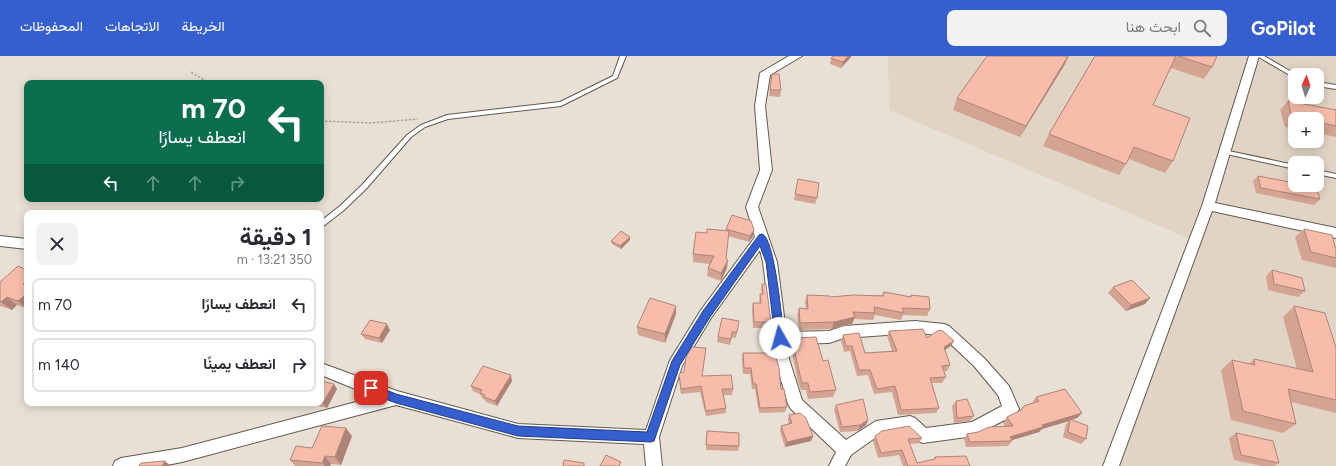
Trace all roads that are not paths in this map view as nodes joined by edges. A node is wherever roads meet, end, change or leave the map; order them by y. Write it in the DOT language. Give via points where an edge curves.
graph roads {
  1 [pos="623,56"];
  2 [pos="797,56"];
  3 [pos="1254,56"];
  4 [pos="1260,56"];
  5 [pos="1288,72"];
  6 [pos="1324,85"];
  7 [pos="1336,87"];
  8 [pos="1224,152"];
  9 [pos="1288,166"];
  10 [pos="1324,173"];
  11 [pos="1336,176"];
  12 [pos="1208,206"];
  13 [pos="324,223"];
  14 [pos="1336,233"];
  15 [pos="762,237"];
  16 [pos="0,241"];
  17 [pos="24,244"];
  18 [pos="780,338"];
  19 [pos="324,370"];
  20 [pos="396,398"];
  21 [pos="651,437"];
  22 [pos="845,450"];
  23 [pos="121,466"];
  24 [pos="654,466"];
  25 [pos="837,466"];
  26 [pos="1111,466"];
  1 -- 13 [label="lane" via="615,77 561,104 447,117 423,126 409,136 364,187"];
  2 -- 15 [label="street" via="765,73 760,106 766,170 752,207"];
  3 -- 8 [label="street"];
  4 -- 5 [label="lane"];
  6 -- 7 [label="lane"];
  8 -- 9 [label="lane"];
  8 -- 12 [label="street"];
  10 -- 11 [label="lane"];
  12 -- 14 [label="street"];
  12 -- 26 [label="street"];
  15 -- 18 [label="street" via="770,262"];
  15 -- 21 [label="street" via="706,314 675,364"];
  16 -- 17 [label="street"];
  18 -- 22 [label="street" via="782,359 796,404"];
  18 -- 22 [label="street" via="829,337 844,332 915,327 944,330 979,362 1004,391 1011,409 974,429 923,436 910,423 876,428"];
  19 -- 20 [label="street"];
  20 -- 21 [label="street" via="518,431"];
  20 -- 23 [label="street" via="182,455"];
  21 -- 24 [label="street"];
  22 -- 25 [label="street"];
}
